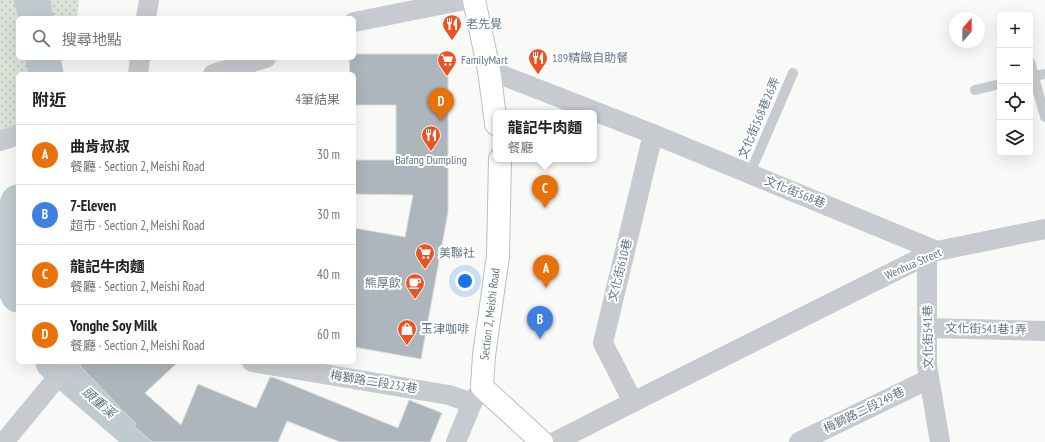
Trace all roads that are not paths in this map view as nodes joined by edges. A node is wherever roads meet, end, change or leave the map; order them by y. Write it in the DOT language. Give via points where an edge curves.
graph roads {
  1 [pos="148,0"];
  2 [pos="465,0"];
  3 [pos="474,0"];
  4 [pos="146,16"];
  5 [pos="356,22"];
  6 [pos="140,60"];
  7 [pos="259,60"];
  8 [pos="489,70"];
  9 [pos="138,72"];
  10 [pos="220,72"];
  11 [pos="793,73"];
  12 [pos="1045,74"];
  13 [pos="1033,77"];
  14 [pos="1033,80"];
  15 [pos="997,85"];
  16 [pos="976,90"];
  17 [pos="494,110"];
  18 [pos="592,110"];
  19 [pos="597,112"];
  20 [pos="1045,117"];
  21 [pos="653,134"];
  22 [pos="16,136"];
  23 [pos="0,141"];
  24 [pos="500,162"];
  25 [pos="750,173"];
  26 [pos="1045,229"];
  27 [pos="932,253"];
  28 [pos="927,328"];
  29 [pos="1045,331"];
  30 [pos="68,364"];
  31 [pos="264,364"];
  32 [pos="929,379"];
  33 [pos="477,395"];
  34 [pos="633,402"];
  35 [pos="4,442"];
  36 [pos="456,442"];
  37 [pos="542,442"];
  38 [pos="556,442"];
  39 [pos="798,442"];
  40 [pos="940,442"];
  1 -- 4 [label="street"];
  2 -- 5 [label="street"];
  3 -- 8 [label="street"];
  6 -- 9 [label="street"];
  7 -- 10 [label="street"];
  8 -- 17 [label="street"];
  8 -- 18 [label="street, 文化街568巷"];
  11 -- 25 [label="lane, 文化街568巷26弄"];
  12 -- 13 [label="lane"];
  14 -- 20 [label="lane"];
  15 -- 16 [label="lane"];
  19 -- 21 [label="street, 文化街568巷"];
  21 -- 25 [label="street, 文化街568巷"];
  21 -- 34 [label="street, 文化街610巷" via="603,343"];
  22 -- 23 [label="street"];
  24 -- 33 [label="street, Section 2, Meishi Road" via="498,256"];
  25 -- 27 [label="street, 文化街568巷"];
  26 -- 27 [label="street, Wenhua Street"];
  27 -- 28 [label="street, 文化街541巷"];
  27 -- 34 [label="street, Wenhua Street"];
  28 -- 29 [label="street, 文化街541巷1弄"];
  28 -- 32 [label="street, 文化街541巷"];
  30 -- 35 [label="street"];
  31 -- 33 [label="street, 梅獅路二段232巷" via="449,395"];
  32 -- 39 [label="street, 梅獅路二段249巷"];
  32 -- 40 [label="street, 文化街541巷"];
  33 -- 36 [label="street"];
  33 -- 37 [label="street"];
  34 -- 38 [label="street, Wenhua Street"];
}
